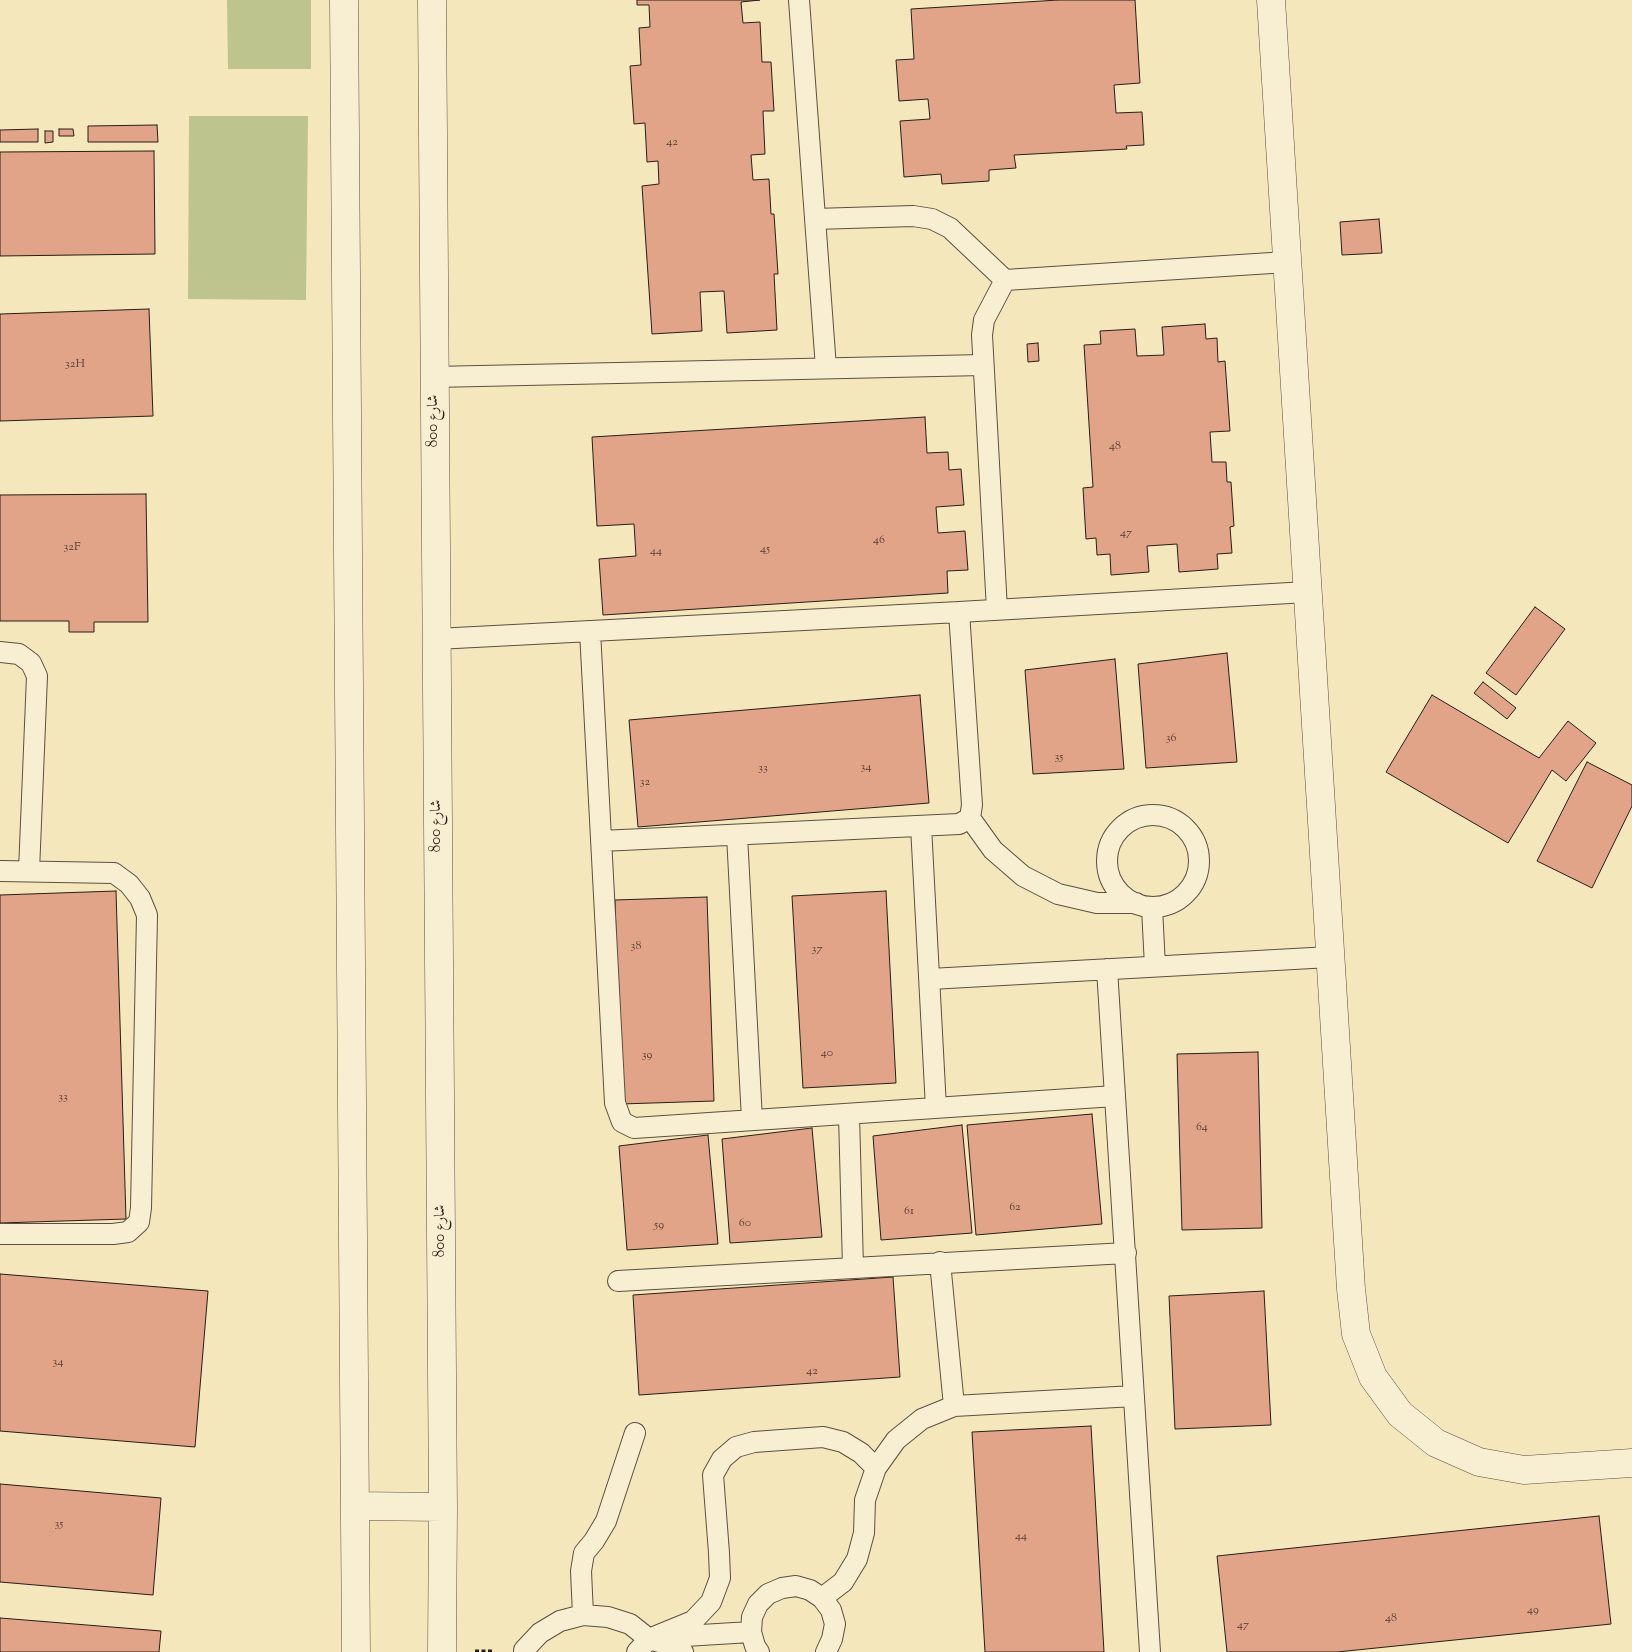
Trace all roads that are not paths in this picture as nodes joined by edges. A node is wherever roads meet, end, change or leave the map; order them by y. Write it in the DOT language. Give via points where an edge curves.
graph roads {
  1 [pos="344,0"];
  2 [pos="432,0"];
  3 [pos="800,0"];
  4 [pos="1271,0"];
  5 [pos="815,219"];
  6 [pos="1287,262"];
  7 [pos="1005,280"];
  8 [pos="983,365"];
  9 [pos="826,368"];
  10 [pos="434,377"];
  11 [pos="1307,592"];
  12 [pos="997,610"];
  13 [pos="959,612"];
  14 [pos="590,631"];
  15 [pos="436,639"];
  16 [pos="0,652"];
  17 [pos="970,818"];
  18 [pos="921,826"];
  19 [pos="736,835"];
  20 [pos="601,841"];
  21 [pos="0,871"];
  22 [pos="29,871"];
  23 [pos="1144,905"];
  24 [pos="1330,957"];
  25 [pos="1155,966"];
  26 [pos="1107,969"];
  27 [pos="930,979"];
  28 [pos="1114,1096"];
  29 [pos="936,1108"];
  30 [pos="849,1114"];
  31 [pos="752,1120"];
  32 [pos="0,1234"];
  33 [pos="1126,1253"];
  34 [pos="940,1262"];
  35 [pos="853,1268"];
  36 [pos="618,1281"];
  37 [pos="1134,1396"];
  38 [pos="954,1406"];
  39 [pos="635,1433"];
  40 [pos="1632,1463"];
  41 [pos="876,1468"];
  42 [pos="355,1506"];
  43 [pos="443,1506"];
  44 [pos="822,1598"];
  45 [pos="584,1615"];
  46 [pos="751,1632"];
  47 [pos="643,1645"];
  48 [pos="833,1648"];
  49 [pos="442,1651"];
  50 [pos="525,1651"];
  51 [pos="356,1652"];
  52 [pos="683,1652"];
  53 [pos="759,1652"];
  54 [pos="1150,1652"];
  1 -- 42 [label="street"];
  2 -- 10 [label="street, شارع 800"];
  3 -- 5 [label="lane"];
  4 -- 6 [label="street"];
  5 -- 7 [label="lane" via="913,216 932,219 950,228"];
  5 -- 9 [label="lane"];
  6 -- 7 [label="lane"];
  6 -- 11 [label="street"];
  7 -- 8 [label="lane" via="984,320"];
  8 -- 9 [label="lane"];
  8 -- 12 [label="lane"];
  9 -- 10 [label="lane"];
  10 -- 15 [label="street, شارع 800"];
  11 -- 12 [label="lane"];
  11 -- 24 [label="street"];
  12 -- 13 [label="lane"];
  13 -- 14 [label="lane"];
  13 -- 17 [label="lane" via="972,805"];
  14 -- 15 [label="lane"];
  14 -- 20 [label="lane"];
  15 -- 43 [label="street, شارع 800"];
  16 -- 22 [label="lane" via="19,654 30,663 37,676"];
  17 -- 18 [label="lane" via="959,824"];
  17 -- 23 [label="lane" via="993,850 1023,876 1058,894 1097,903"];
  18 -- 19 [label="lane"];
  18 -- 27 [label="lane"];
  19 -- 20 [label="lane"];
  19 -- 31 [label="lane"];
  20 -- 31 [label="lane" via="615,1103 622,1122 634,1128"];
  21 -- 22 [label="lane"];
  22 -- 32 [label="lane" via="114,873 140,898 147,915 141,1208 139,1222 128,1232"];
  23 -- 23 [label="lane" via="1168,905 1182,898 1193,886 1199,871 1200,855 1194,839 1184,826 1170,818 1155,815 1139,817 1124,825 1110,844 1107,868 1112,884 1122,896"];
  23 -- 25 [label="lane"];
  24 -- 25 [label="lane"];
  24 -- 40 [label="street" via="1351,1289 1356,1334 1373,1377 1400,1414 1436,1443 1479,1462 1524,1470"];
  25 -- 26 [label="lane"];
  26 -- 27 [label="lane"];
  26 -- 28 [label="lane"];
  27 -- 29 [label="lane"];
  28 -- 29 [label="lane"];
  28 -- 33 [label="lane"];
  29 -- 30 [label="lane"];
  30 -- 31 [label="lane"];
  30 -- 35 [label="lane"];
  33 -- 34 [label="lane"];
  33 -- 37 [label="lane"];
  34 -- 35 [label="lane"];
  34 -- 38 [label="lane"];
  35 -- 36 [label="lane"];
  37 -- 38 [label="lane"];
  37 -- 54 [label="lane"];
  38 -- 41 [label="lane" via="922,1419 896,1440"];
  39 -- 45 [label="lane" via="606,1521 584,1553 581,1571"];
  41 -- 44 [label="lane" via="865,1500 864,1533 857,1559 843,1582"];
  41 -- 47 [label="lane" via="862,1453 823,1436 754,1442 736,1447 722,1459 713,1475 720,1578 711,1602 693,1621"];
  42 -- 43 [label="street"];
  42 -- 51 [label="street"];
  43 -- 49 [label="street, شارع 800"];
  44 -- 46 [label="lane" via="796,1586 768,1594 752,1617"];
  44 -- 48 [label="lane" via="831,1610"];
  45 -- 47 [label="lane" via="608,1617 630,1624"];
  45 -- 50 [label="lane" via="560,1621 540,1633"];
  46 -- 47 [label="lane"];
  46 -- 53 [label="lane"];
  47 -- 52 [label="lane" via="673,1646"];
}
